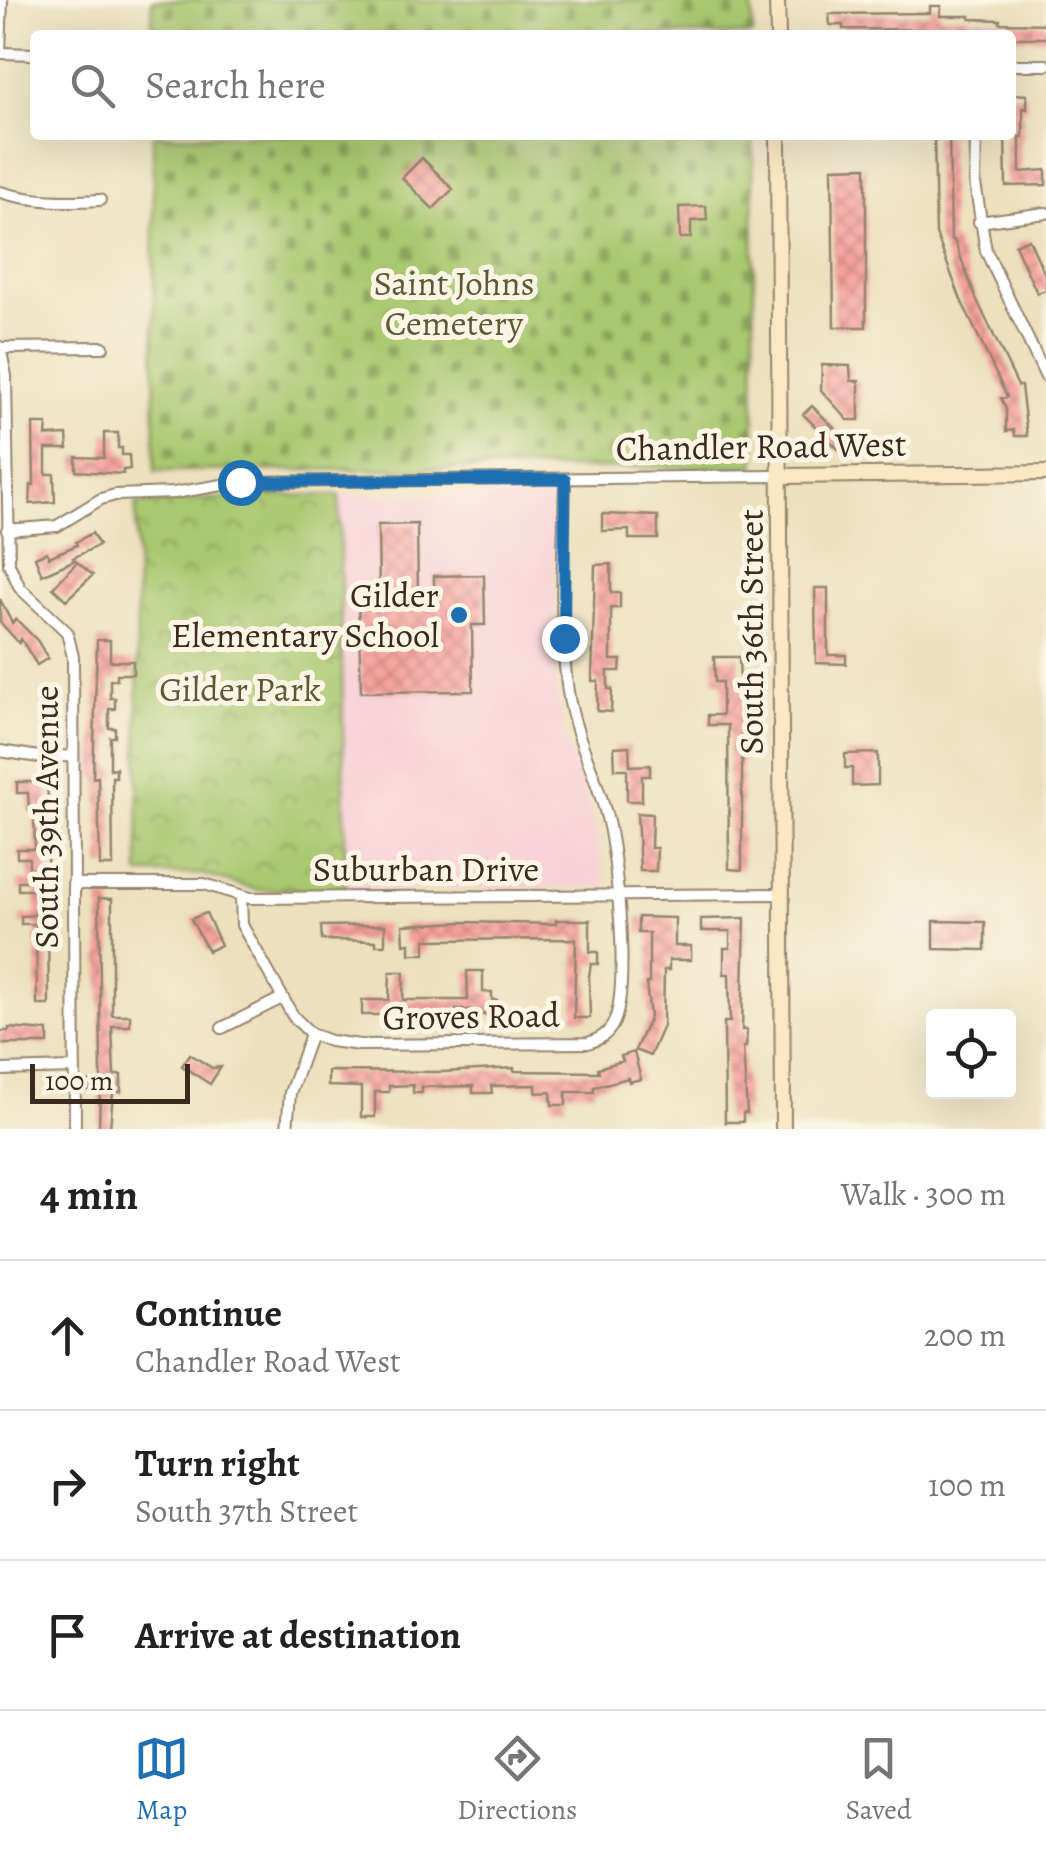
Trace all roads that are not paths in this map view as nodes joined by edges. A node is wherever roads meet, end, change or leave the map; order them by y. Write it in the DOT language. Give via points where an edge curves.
graph roads {
  1 [pos="2,0"];
  2 [pos="778,0"];
  3 [pos="778,30"];
  4 [pos="0,53"];
  5 [pos="30,54"];
  6 [pos="1016,64"];
  7 [pos="1046,65"];
  8 [pos="778,140"];
  9 [pos="976,140"];
  10 [pos="0,192"];
  11 [pos="100,200"];
  12 [pos="1046,213"];
  13 [pos="978,222"];
  14 [pos="0,347"];
  15 [pos="103,347"];
  16 [pos="1046,374"];
  17 [pos="1046,473"];
  18 [pos="781,476"];
  19 [pos="565,479"];
  20 [pos="8,530"];
  21 [pos="0,751"];
  22 [pos="71,756"];
  23 [pos="73,884"];
  24 [pos="782,894"];
  25 [pos="617,895"];
  26 [pos="241,896"];
  27 [pos="282,998"];
  28 [pos="222,1028"];
  29 [pos="311,1034"];
  30 [pos="75,1068"];
  31 [pos="0,1070"];
  32 [pos="76,1129"];
  33 [pos="287,1129"];
  34 [pos="784,1129"];
  1 -- 4 [label="street"];
  2 -- 3 [label="main road"];
  4 -- 5 [label="street"];
  6 -- 7 [label="street"];
  8 -- 18 [label="main road, South 36th Street"];
  9 -- 13 [label="street"];
  10 -- 11 [label="street" via="29,200"];
  12 -- 13 [label="street"];
  13 -- 16 [label="street"];
  14 -- 15 [label="street"];
  14 -- 20 [label="street, South 39th Avenue"];
  17 -- 18 [label="main road, Chandler Road West"];
  18 -- 19 [label="street, Chandler Road West"];
  18 -- 24 [label="main road, South 36th Street"];
  19 -- 20 [label="street, Chandler Road West" via="240,482 174,494 115,495 57,526"];
  19 -- 25 [label="street, Groves Road" via="568,692 608,819"];
  20 -- 22 [label="street, South 39th Avenue" via="20,588 71,643"];
  21 -- 22 [label="street"];
  22 -- 23 [label="street, South 39th Avenue"];
  23 -- 26 [label="street, Suburban Drive" via="204,884"];
  23 -- 30 [label="street, South 39th Avenue"];
  24 -- 25 [label="street, Suburban Drive"];
  24 -- 34 [label="main road, South 36th Street"];
  25 -- 26 [label="street, Suburban Drive"];
  25 -- 29 [label="street, Groves Road" via="620,1006 603,1037 588,1043 360,1045"];
  26 -- 27 [label="street" via="242,925"];
  27 -- 28 [label="street"];
  27 -- 29 [label="street"];
  29 -- 33 [label="street" via="290,1093"];
  30 -- 31 [label="street"];
  30 -- 32 [label="street, South 39th Avenue"];
}
